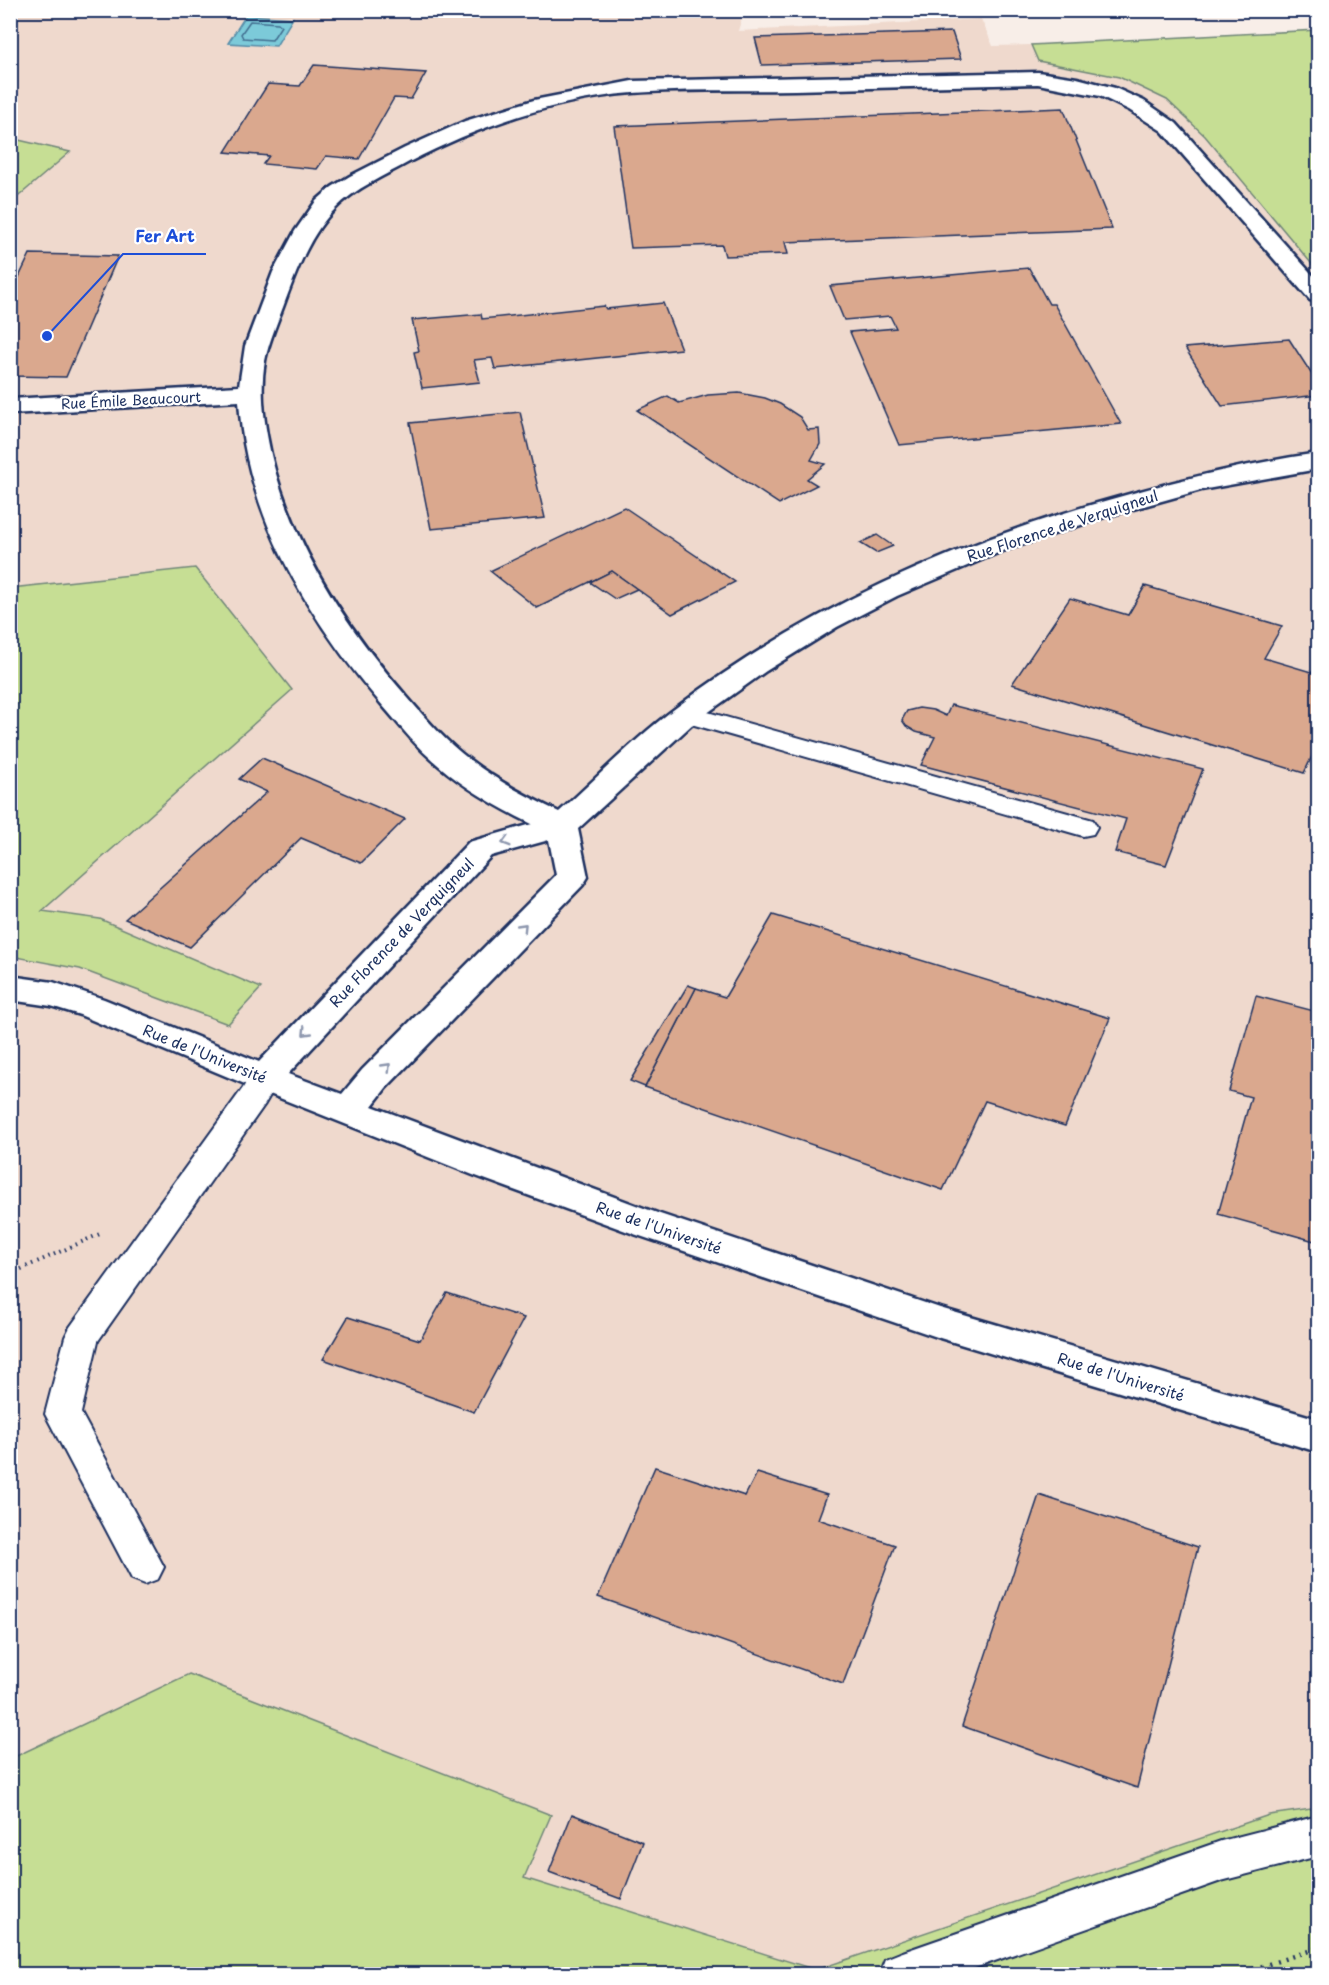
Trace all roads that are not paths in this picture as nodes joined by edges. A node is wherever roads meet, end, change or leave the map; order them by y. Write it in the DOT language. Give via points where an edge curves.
graph roads {
  1 [pos="1318,295"];
  2 [pos="251,393"];
  3 [pos="10,406"];
  4 [pos="1318,461"];
  5 [pos="686,714"];
  6 [pos="562,826"];
  7 [pos="1083,827"];
  8 [pos="10,988"];
  9 [pos="264,1078"];
  10 [pos="348,1111"];
  11 [pos="1318,1435"];
  12 [pos="145,1567"];
  13 [pos="1318,1836"];
  14 [pos="900,1974"];
  1 -- 2 [label="street" via="1169,127 1115,93 1038,78 632,87 554,99 505,112 402,157 333,197 309,226 283,277 252,363"];
  2 -- 3 [label="street, Rue Émile Beaucourt"];
  2 -- 6 [label="street" via="254,435 265,484 284,533 313,589 348,642 390,697 444,754 495,794"];
  4 -- 5 [label="street, Rue Florence de Verquigneul" via="1198,483 1099,510 981,550 887,590 827,621"];
  5 -- 6 [label="street, Rue Florence de Verquigneul"];
  5 -- 7 [label="lane"];
  6 -- 9 [label="street, Rue Florence de Verquigneul, one-way" via="480,849"];
  10 -- 6 [label="street, one-way" via="374,1079 572,877"];
  8 -- 9 [label="street, Rue de l'Université" via="53,994 92,1007"];
  9 -- 10 [label="street, Rue de l'Université"];
  9 -- 12 [label="lane" via="82,1336 63,1414"];
  10 -- 11 [label="street, Rue de l'Université" via="647,1224 940,1323"];
  13 -- 14 [label="lane" via="1221,1861"];
}
